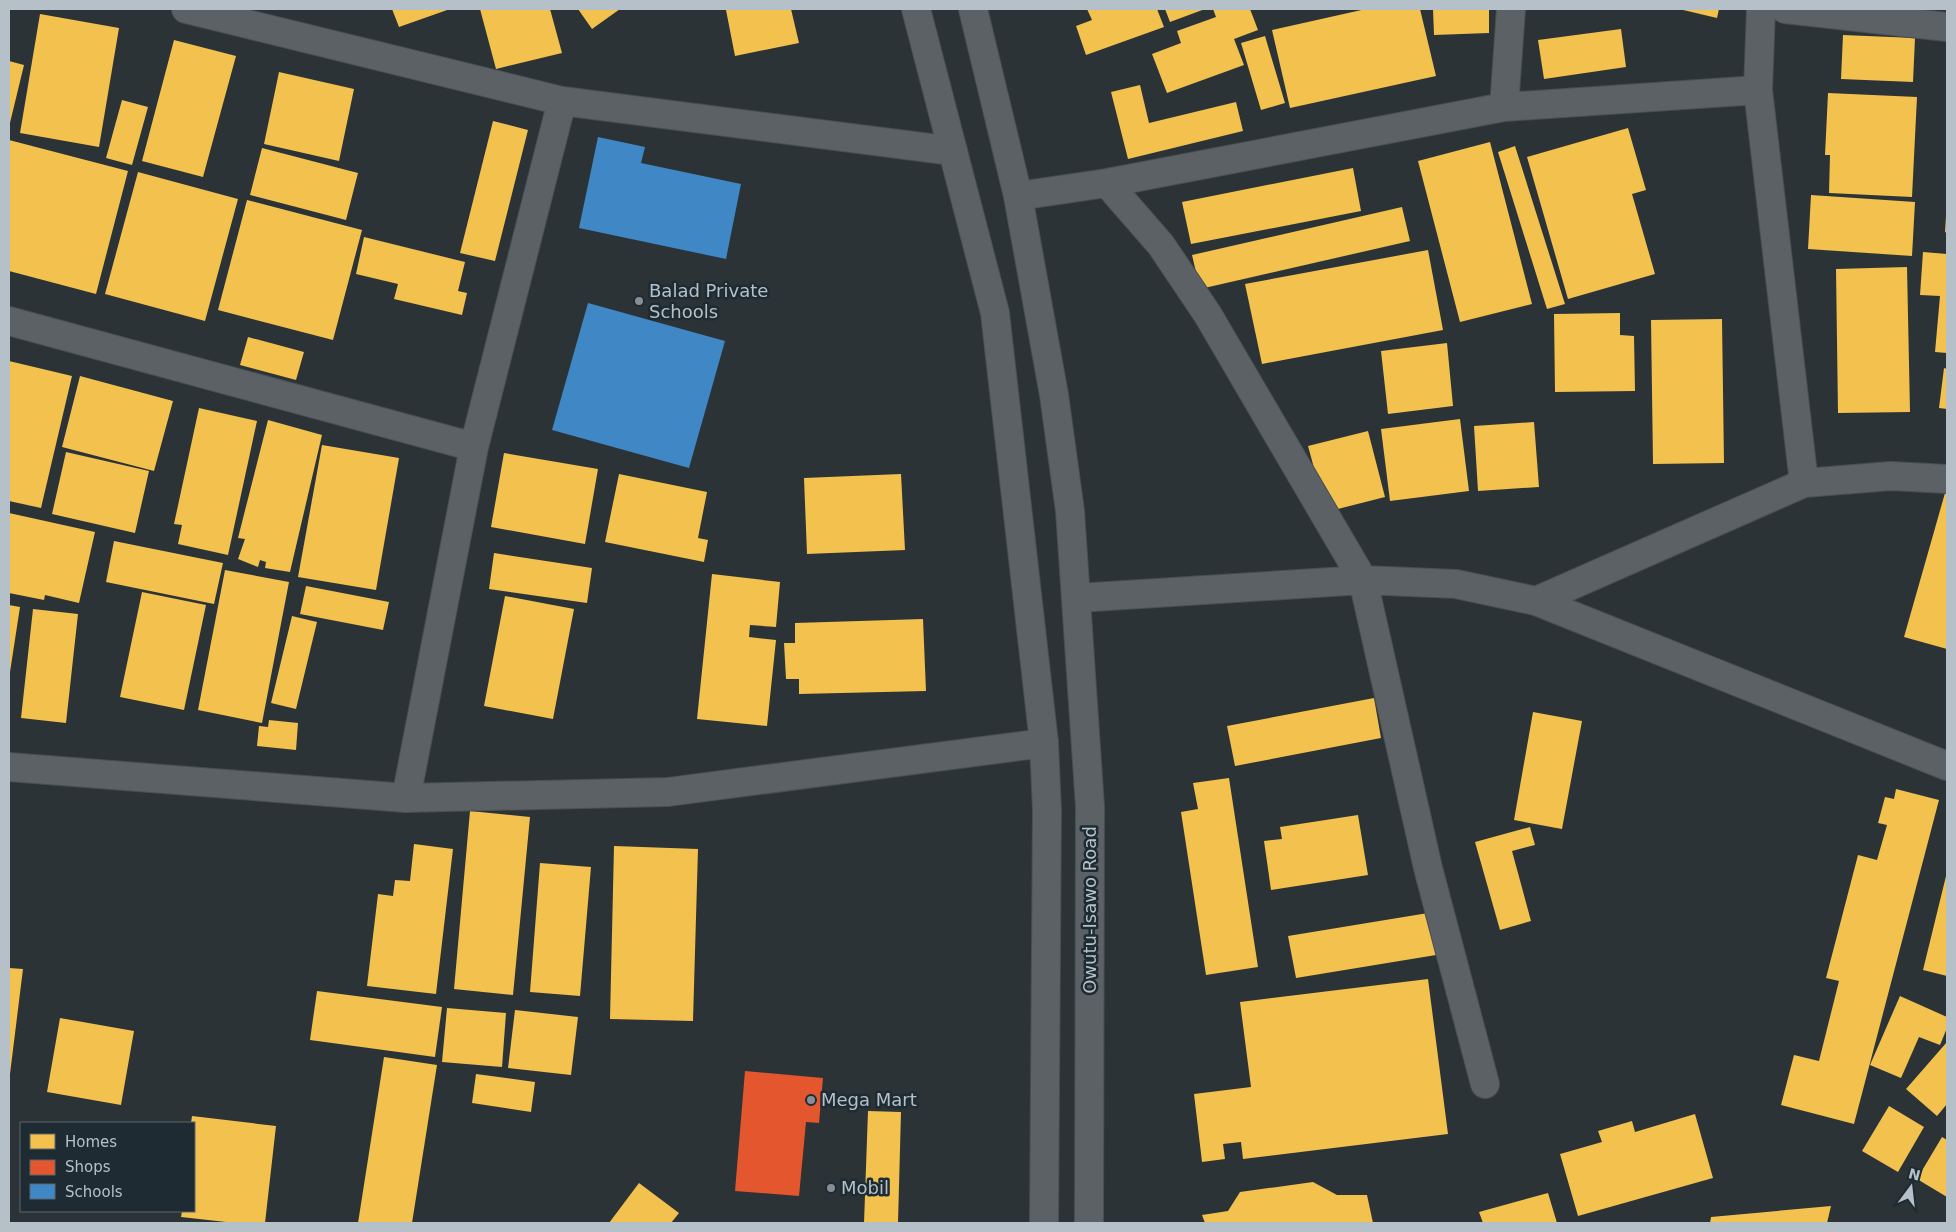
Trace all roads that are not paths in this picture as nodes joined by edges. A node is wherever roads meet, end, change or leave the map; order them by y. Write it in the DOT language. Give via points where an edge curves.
graph roads {
  1 [pos="186,9"];
  2 [pos="916,9"];
  3 [pos="973,9"];
  4 [pos="1511,9"];
  5 [pos="1761,9"];
  6 [pos="1785,9"];
  7 [pos="1947,27"];
  8 [pos="1758,90"];
  9 [pos="562,102"];
  10 [pos="1504,107"];
  11 [pos="953,151"];
  12 [pos="1107,183"];
  13 [pos="1018,196"];
  14 [pos="9,321"];
  15 [pos="474,447"];
  16 [pos="1947,479"];
  17 [pos="1804,483"];
  18 [pos="1363,580"];
  19 [pos="1077,598"];
  20 [pos="1536,600"];
  21 [pos="1044,743"];
  22 [pos="9,766"];
  23 [pos="1947,766"];
  24 [pos="406,798"];
  25 [pos="1484,1084"];
  26 [pos="1044,1223"];
  27 [pos="1089,1223"];
  1 -- 9 [label="street"];
  2 -- 11 [label="street"];
  3 -- 13 [label="street, Owutu-Isawo Road"];
  4 -- 10 [label="street"];
  5 -- 8 [label="street"];
  6 -- 7 [label="street"];
  8 -- 10 [label="street"];
  8 -- 17 [label="street"];
  9 -- 11 [label="street"];
  9 -- 15 [label="street"];
  10 -- 12 [label="street"];
  11 -- 21 [label="street" via="995,313"];
  12 -- 13 [label="street"];
  12 -- 18 [label="street" via="1161,245 1208,316"];
  13 -- 19 [label="street, Owutu-Isawo Road" via="1062,449"];
  14 -- 15 [label="street"];
  15 -- 24 [label="street"];
  16 -- 17 [label="street" via="1891,476"];
  17 -- 20 [label="street"];
  18 -- 19 [label="street"];
  18 -- 20 [label="street" via="1456,584"];
  18 -- 25 [label="street" via="1428,868"];
  19 -- 27 [label="street, Owutu-Isawo Road" via="1090,807"];
  20 -- 23 [label="street"];
  21 -- 24 [label="street" via="668,792"];
  21 -- 26 [label="street" via="1047,811"];
  22 -- 24 [label="street"];
}
